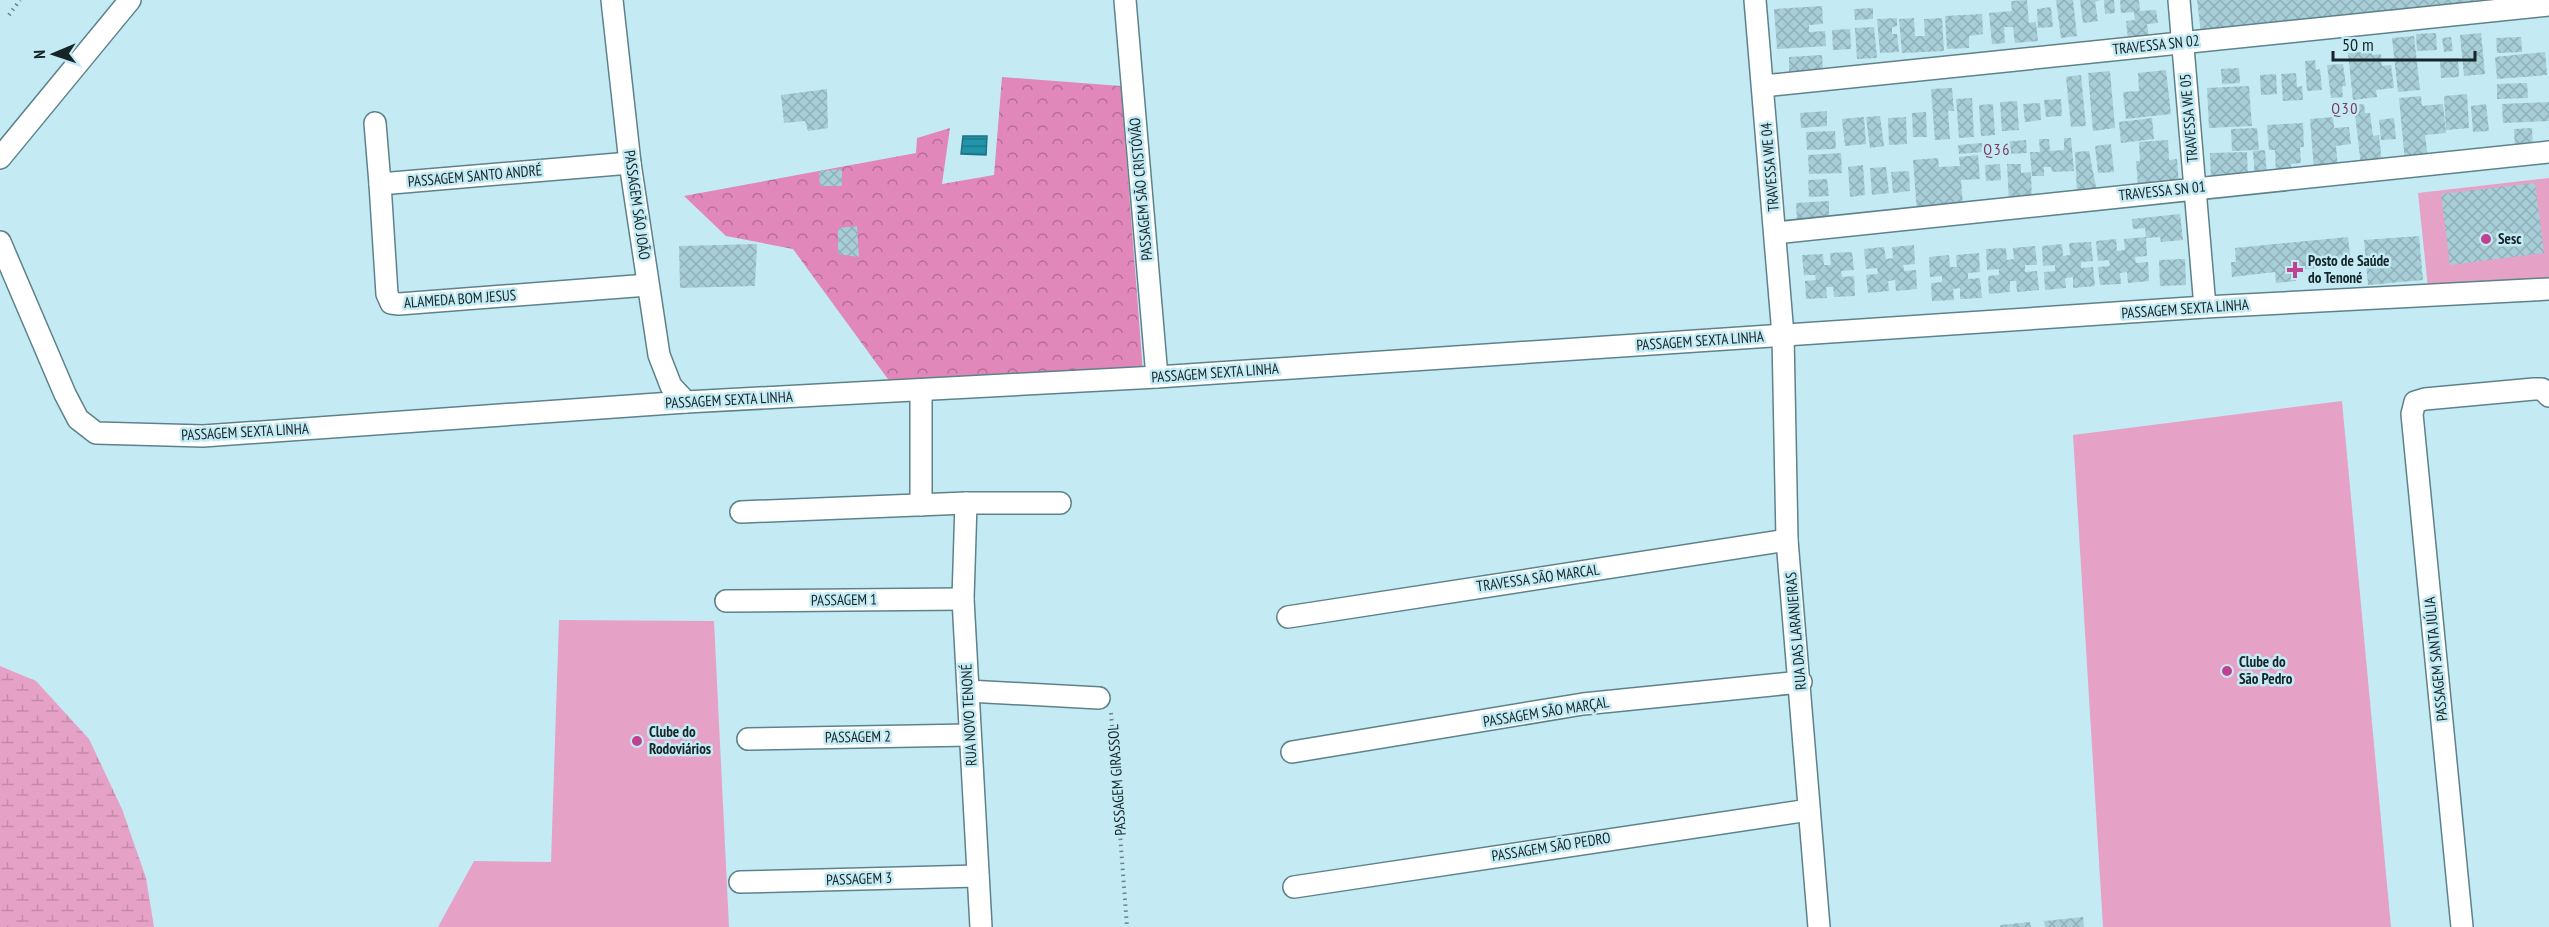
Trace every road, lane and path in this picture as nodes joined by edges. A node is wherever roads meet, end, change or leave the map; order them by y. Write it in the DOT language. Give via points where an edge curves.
graph roads {
  1 [pos="21,0"];
  2 [pos="129,0"];
  3 [pos="612,0"];
  4 [pos="1125,0"];
  5 [pos="1755,0"];
  6 [pos="2179,0"];
  7 [pos="2549,5"];
  8 [pos="9,15"];
  9 [pos="2183,42"];
  10 [pos="1763,86"];
  11 [pos="375,123"];
  12 [pos="2549,152"];
  13 [pos="0,158"];
  14 [pos="630,163"];
  15 [pos="380,184"];
  16 [pos="2195,187"];
  17 [pos="1775,233"];
  18 [pos="0,242"];
  19 [pos="648,285"];
  20 [pos="2549,289"];
  21 [pos="2205,307"];
  22 [pos="1783,335"];
  23 [pos="1157,377"];
  24 [pos="921,391"];
  25 [pos="2549,396"];
  26 [pos="686,402"];
  27 [pos="966,503"];
  28 [pos="1060,503"];
  29 [pos="921,505"];
  30 [pos="741,512"];
  31 [pos="1787,540"];
  32 [pos="963,599"];
  33 [pos="726,601"];
  34 [pos="1288,617"];
  35 [pos="1801,682"];
  36 [pos="968,691"];
  37 [pos="1099,698"];
  38 [pos="969,735"];
  39 [pos="748,739"];
  40 [pos="1292,752"];
  41 [pos="1809,810"];
  42 [pos="978,876"];
  43 [pos="740,882"];
  44 [pos="1294,886"];
  45 [pos="981,927"];
  46 [pos="1127,927"];
  47 [pos="1819,927"];
  48 [pos="2462,927"];
  1 -- 8 [label="path"];
  2 -- 13 [label="street"];
  3 -- 14 [label="street, PASSAGEM SÃO JOÃO"];
  4 -- 23 [label="street, PASSAGEM SÃO CRISTÓVÃO"];
  5 -- 10 [label="street, TRAVESSA WE 04"];
  6 -- 9 [label="street, TRAVESSA WE 05"];
  7 -- 9 [label="street, TRAVESSA SN 02"];
  9 -- 10 [label="street, TRAVESSA SN 02"];
  9 -- 16 [label="street, TRAVESSA WE 05"];
  10 -- 17 [label="street, TRAVESSA WE 04"];
  11 -- 15 [label="street"];
  12 -- 16 [label="street, TRAVESSA SN 01"];
  14 -- 15 [label="street, PASSAGEM SANTO ANDRÉ"];
  14 -- 19 [label="street, PASSAGEM SÃO JOÃO"];
  15 -- 19 [label="street, ALAMEDA BOM JESUS" via="387,294 392,303"];
  16 -- 17 [label="street, TRAVESSA SN 01"];
  16 -- 21 [label="street, TRAVESSA WE 05"];
  17 -- 22 [label="street, TRAVESSA WE 04"];
  18 -- 26 [label="street, PASSAGEM SEXTA LINHA" via="65,394 78,419 96,433 203,436"];
  19 -- 26 [label="street, PASSAGEM SÃO JOÃO" via="658,355 671,386"];
  20 -- 21 [label="street, PASSAGEM SEXTA LINHA"];
  21 -- 22 [label="street, PASSAGEM SEXTA LINHA"];
  22 -- 23 [label="street, PASSAGEM SEXTA LINHA"];
  22 -- 31 [label="street, RUA DAS LARANJEIRAS"];
  23 -- 24 [label="street, PASSAGEM SEXTA LINHA"];
  24 -- 26 [label="street, PASSAGEM SEXTA LINHA"];
  24 -- 29 [label="street"];
  25 -- 48 [label="street, PASSAGEM SANTA JÚLIA" via="2542,389 2534,389 2425,399 2415,402 2412,414"];
  27 -- 28 [label="street"];
  27 -- 29 [label="street"];
  27 -- 32 [label="street, RUA NOVO TENONÉ"];
  29 -- 30 [label="street"];
  31 -- 34 [label="street, TRAVESSA SÃO MARCAL"];
  31 -- 35 [label="street, RUA DAS LARANJEIRAS"];
  32 -- 33 [label="street, PASSAGEM 1"];
  32 -- 36 [label="street, RUA NOVO TENONÉ"];
  35 -- 40 [label="street, PASSAGEM SÃO MARÇAL" via="1583,704"];
  35 -- 41 [label="street, RUA DAS LARANJEIRAS"];
  36 -- 37 [label="street"];
  36 -- 38 [label="street, RUA NOVO TENONÉ"];
  37 -- 46 [label="path, PASSAGEM GIRASSOL" via="1107,704 1113,718"];
  38 -- 39 [label="street, PASSAGEM 2"];
  38 -- 42 [label="street, RUA NOVO TENONÉ"];
  41 -- 44 [label="street, PASSAGEM SÃO PEDRO"];
  41 -- 47 [label="street, RUA DAS LARANJEIRAS"];
  42 -- 43 [label="street, PASSAGEM 3"];
  42 -- 45 [label="street, RUA NOVO TENONÉ"];
}
